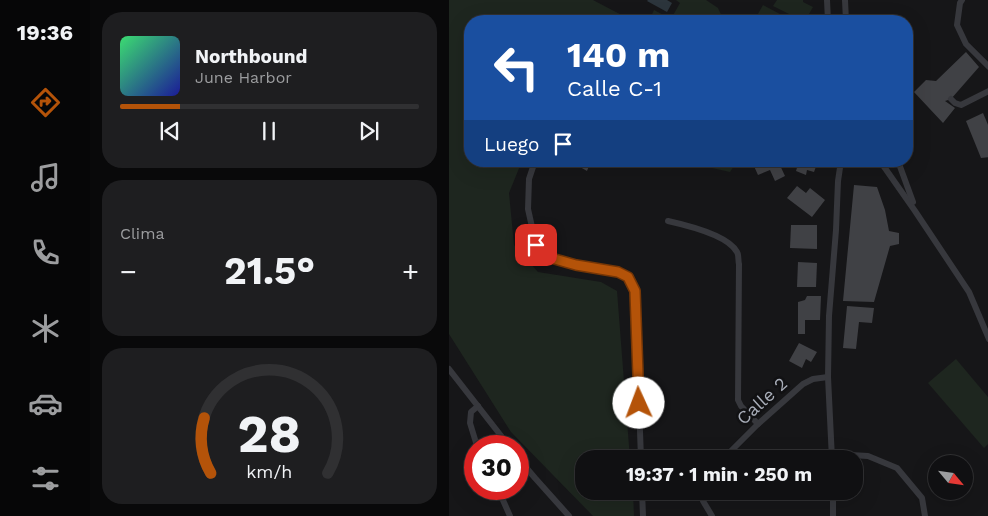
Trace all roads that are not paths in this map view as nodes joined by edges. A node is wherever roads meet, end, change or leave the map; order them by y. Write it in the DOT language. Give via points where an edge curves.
graph roads {
  1 [pos="827,0"];
  2 [pos="845,0"];
  3 [pos="962,0"];
  4 [pos="828,15"];
  5 [pos="846,15"];
  6 [pos="988,67"];
  7 [pos="988,91"];
  8 [pos="951,100"];
  9 [pos="533,167"];
  10 [pos="837,167"];
  11 [pos="840,167"];
  12 [pos="884,167"];
  13 [pos="900,167"];
  14 [pos="838,181"];
  15 [pos="915,211"];
  16 [pos="668,221"];
  17 [pos="988,339"];
  18 [pos="449,368"];
  19 [pos="828,377"];
  20 [pos="477,406"];
  21 [pos="758,424"];
  22 [pos="474,435"];
  23 [pos="500,435"];
  24 [pos="641,450"];
  25 [pos="732,450"];
  26 [pos="832,450"];
  27 [pos="863,456"];
  28 [pos="529,471"];
  29 [pos="503,500"];
  30 [pos="642,500"];
  31 [pos="703,500"];
  32 [pos="833,500"];
  33 [pos="510,516"];
  34 [pos="569,516"];
  35 [pos="643,516"];
  36 [pos="712,516"];
  37 [pos="833,516"];
  38 [pos="925,516"];
  1 -- 4 [label="street"];
  2 -- 5 [label="street"];
  3 -- 6 [label="street" via="957,24 966,44"];
  7 -- 8 [label="street" via="961,105"];
  9 -- 24 [label="street" via="529,179 528,209 536,245 543,254 576,265 618,272 628,277 635,291"];
  10 -- 14 [label="street"];
  11 -- 14 [label="street"];
  12 -- 15 [label="street"];
  13 -- 15 [label="street"];
  14 -- 19 [label="street"];
  15 -- 17 [label="street" via="969,292"];
  16 -- 21 [label="street" via="692,226 727,242 737,253 738,400"];
  18 -- 20 [label="street"];
  19 -- 21 [label="street, Calle 2" via="803,384"];
  19 -- 26 [label="street"];
  20 -- 22 [label="street" via="471,412"];
  20 -- 23 [label="street"];
  21 -- 25 [label="street, Calle 2"];
  27 -- 38 [label="street" via="897,468 922,498"];
  28 -- 34 [label="street"];
  29 -- 33 [label="street"];
  30 -- 35 [label="street"];
  31 -- 36 [label="street"];
  32 -- 37 [label="street"];
}
